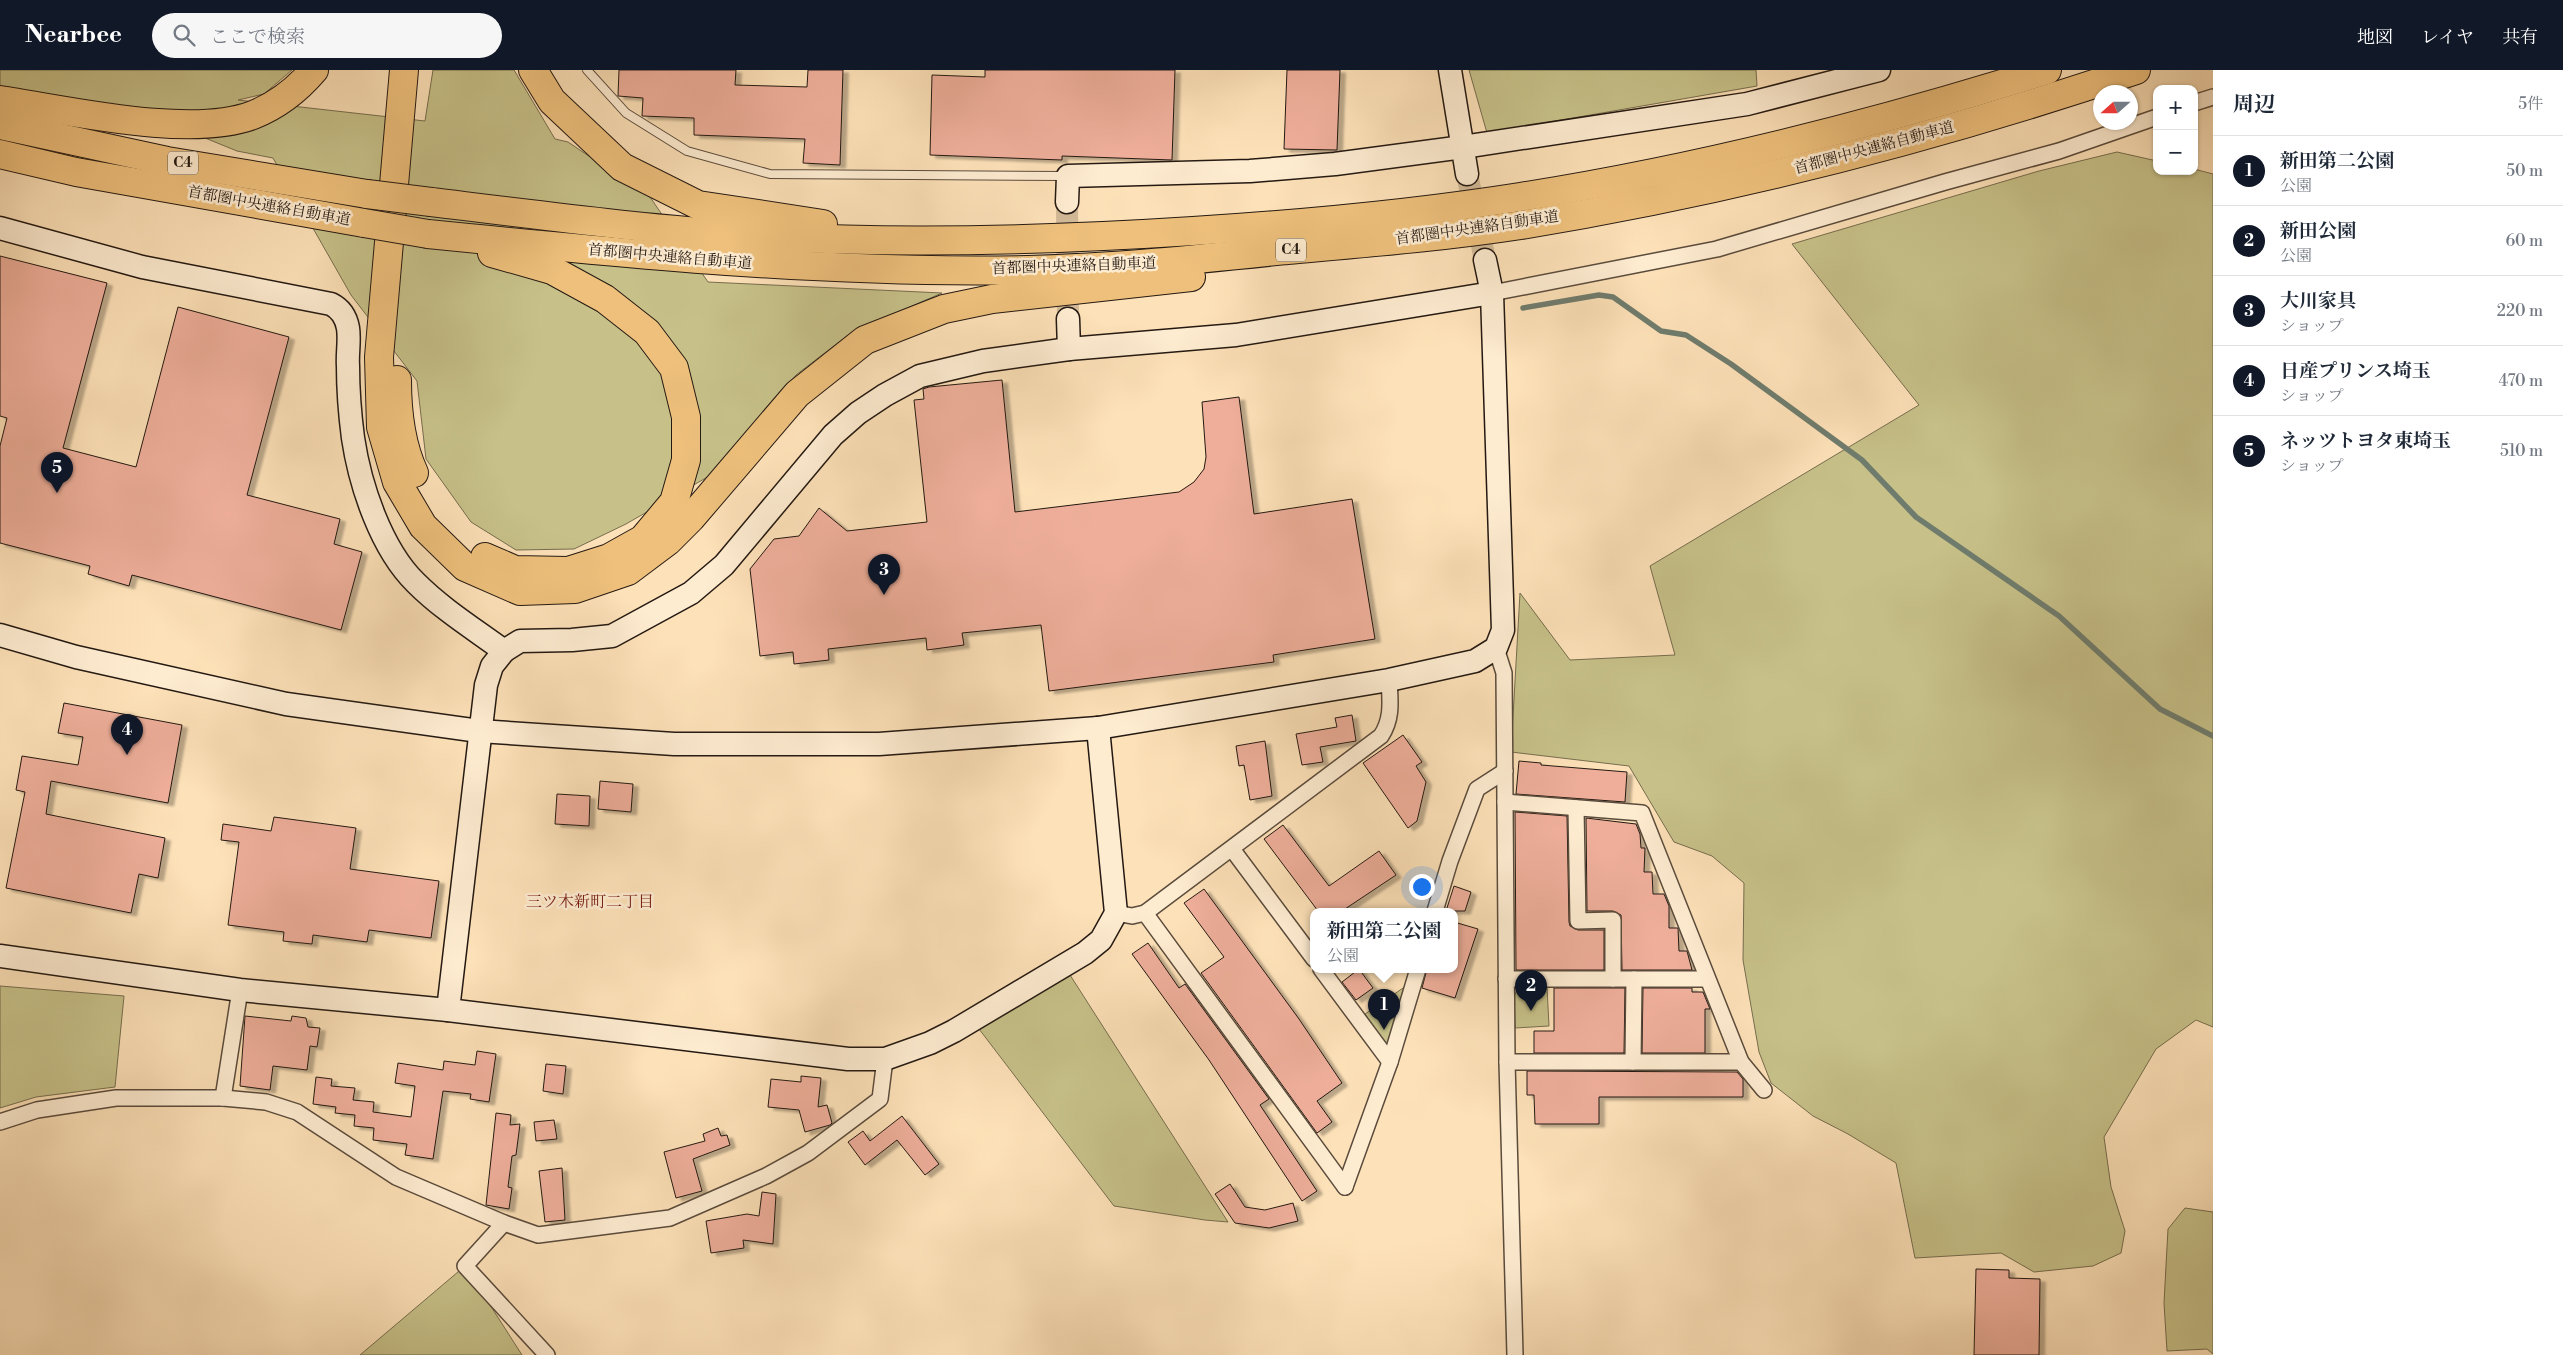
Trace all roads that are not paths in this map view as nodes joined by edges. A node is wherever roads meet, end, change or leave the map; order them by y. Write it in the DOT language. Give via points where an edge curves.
graph roads {
  1 [pos="314,70"];
  2 [pos="404,70"];
  3 [pos="421,70"];
  4 [pos="534,70"];
  5 [pos="587,70"];
  6 [pos="1450,70"];
  7 [pos="1879,70"];
  8 [pos="2047,70"];
  9 [pos="2136,70"];
  10 [pos="2213,96"];
  11 [pos="0,100"];
  12 [pos="2198,102"];
  13 [pos="2153,117"];
  14 [pos="0,125"];
  15 [pos="1463,147"];
  16 [pos="0,154"];
  17 [pos="1467,174"];
  18 [pos="1068,176"];
  19 [pos="1067,202"];
  20 [pos="0,228"];
  21 [pos="428,234"];
  22 [pos="1452,234"];
  23 [pos="934,240"];
  24 [pos="1485,260"];
  25 [pos="1492,293"];
  26 [pos="1068,319"];
  27 [pos="1069,349"];
  28 [pos="0,635"];
  29 [pos="1496,648"];
  30 [pos="504,651"];
  31 [pos="1389,680"];
  32 [pos="1098,728"];
  33 [pos="479,731"];
  34 [pos="1505,771"];
  35 [pos="1504,802"];
  36 [pos="1576,808"];
  37 [pos="1232,849"];
  38 [pos="1436,908"];
  39 [pos="1116,913"];
  40 [pos="1145,913"];
  41 [pos="1310,954"];
  42 [pos="0,956"];
  43 [pos="1324,973"];
  44 [pos="1417,973"];
  45 [pos="1506,979"];
  46 [pos="1613,979"];
  47 [pos="1634,979"];
  48 [pos="1707,979"];
  49 [pos="240,990"];
  50 [pos="448,1010"];
  51 [pos="885,1059"];
  52 [pos="1390,1062"];
  53 [pos="1507,1062"];
  54 [pos="1633,1062"];
  55 [pos="1741,1062"];
  56 [pos="1764,1090"];
  57 [pos="223,1098"];
  58 [pos="0,1122"];
  59 [pos="504,1223"];
  60 [pos="547,1355"];
  61 [pos="1515,1355"];
  1 -- 11 [label="highway" via="295,92 253,115 206,125 125,118"];
  2 -- 22 [label="highway" via="379,357 381,427 397,482 423,526 465,567 520,591 575,590 628,571 668,542 691,518 797,394 866,340 944,309 992,299 1174,280"];
  3 -- 21 [label="highway" via="398,297 397,404 409,462 427,502 470,550 515,570 568,571 610,558 643,538 674,502 686,460 686,417 674,368 647,332 605,299 552,270"];
  4 -- 23 [label="highway" via="552,101 622,167 698,205"];
  5 -- 18 [label="lane" via="626,113 653,132 687,151 770,174"];
  6 -- 15 [label="street"];
  7 -- 15 [label="street" via="1747,104"];
  8 -- 23 [label="highway, 首都圏中央連絡自動車道 / C4" via="1939,104 1804,138 1667,169 1519,197 1306,223 1096,238"];
  9 -- 22 [label="highway, 首都圏中央連絡自動車道 / C4" via="1928,135 1785,172 1682,196"];
  10 -- 12 [label="street"];
  13 -- 25 [label="street" via="2059,151 1717,249"];
  14 -- 23 [label="highway, 首都圏中央連絡自動車道 / C4, bridge" via="167,161 367,194 623,226 776,237"];
  15 -- 17 [label="street"];
  15 -- 18 [label="street" via="1335,164 1250,171"];
  16 -- 21 [label="highway, 首都圏中央連絡自動車道 / C4, bridge" via="76,172"];
  18 -- 19 [label="street"];
  20 -- 30 [label="street" via="142,267 339,308 348,328 353,438 360,473 374,514 392,551 414,582"];
  21 -- 22 [label="highway, 首都圏中央連絡自動車道 / C4" via="666,258 825,268 1024,270 1179,261"];
  24 -- 25 [label="street"];
  25 -- 27 [label="street" via="1236,335"];
  25 -- 29 [label="street" via="1503,630"];
  26 -- 27 [label="street"];
  27 -- 30 [label="street" via="982,361 920,376 858,413 833,435 724,565 691,593 612,636 520,641"];
  28 -- 33 [label="street" via="76,657 286,704"];
  29 -- 31 [label="street" via="1475,661"];
  29 -- 34 [label="street" via="1504,673"];
  30 -- 33 [label="street" via="492,666 486,685"];
  31 -- 32 [label="street"];
  31 -- 37 [label="street" via="1391,706 1389,720 1381,736"];
  32 -- 33 [label="street" via="879,744 674,744"];
  32 -- 39 [label="street"];
  33 -- 50 [label="street"];
  34 -- 35 [label="street"];
  34 -- 38 [label="street" via="1477,788"];
  35 -- 36 [label="street"];
  35 -- 45 [label="street"];
  36 -- 46 [label="street" via="1578,921 1613,920"];
  36 -- 48 [label="street" via="1642,813"];
  37 -- 40 [label="street"];
  37 -- 41 [label="street"];
  39 -- 40 [label="street" via="1132,916"];
  39 -- 51 [label="street" via="1101,940 1085,953 954,1032"];
  40 -- 52 [label="street" via="1345,1187"];
  42 -- 49 [label="street"];
  43 -- 52 [label="street"];
  44 -- 52 [label="street"];
  45 -- 46 [label="street"];
  45 -- 53 [label="street"];
  46 -- 47 [label="street"];
  47 -- 48 [label="street"];
  47 -- 54 [label="street"];
  48 -- 55 [label="street"];
  49 -- 50 [label="street"];
  49 -- 57 [label="street"];
  50 -- 51 [label="street" via="848,1059"];
  51 -- 59 [label="street" via="880,1099 843,1129 766,1176 670,1218 538,1235"];
  53 -- 54 [label="street"];
  53 -- 61 [label="street"];
  54 -- 55 [label="street"];
  55 -- 56 [label="street"];
  57 -- 58 [label="street" via="86,1101 37,1110"];
  57 -- 59 [label="street" via="266,1102 297,1112 396,1177"];
  59 -- 60 [label="street" via="465,1266"];
}
